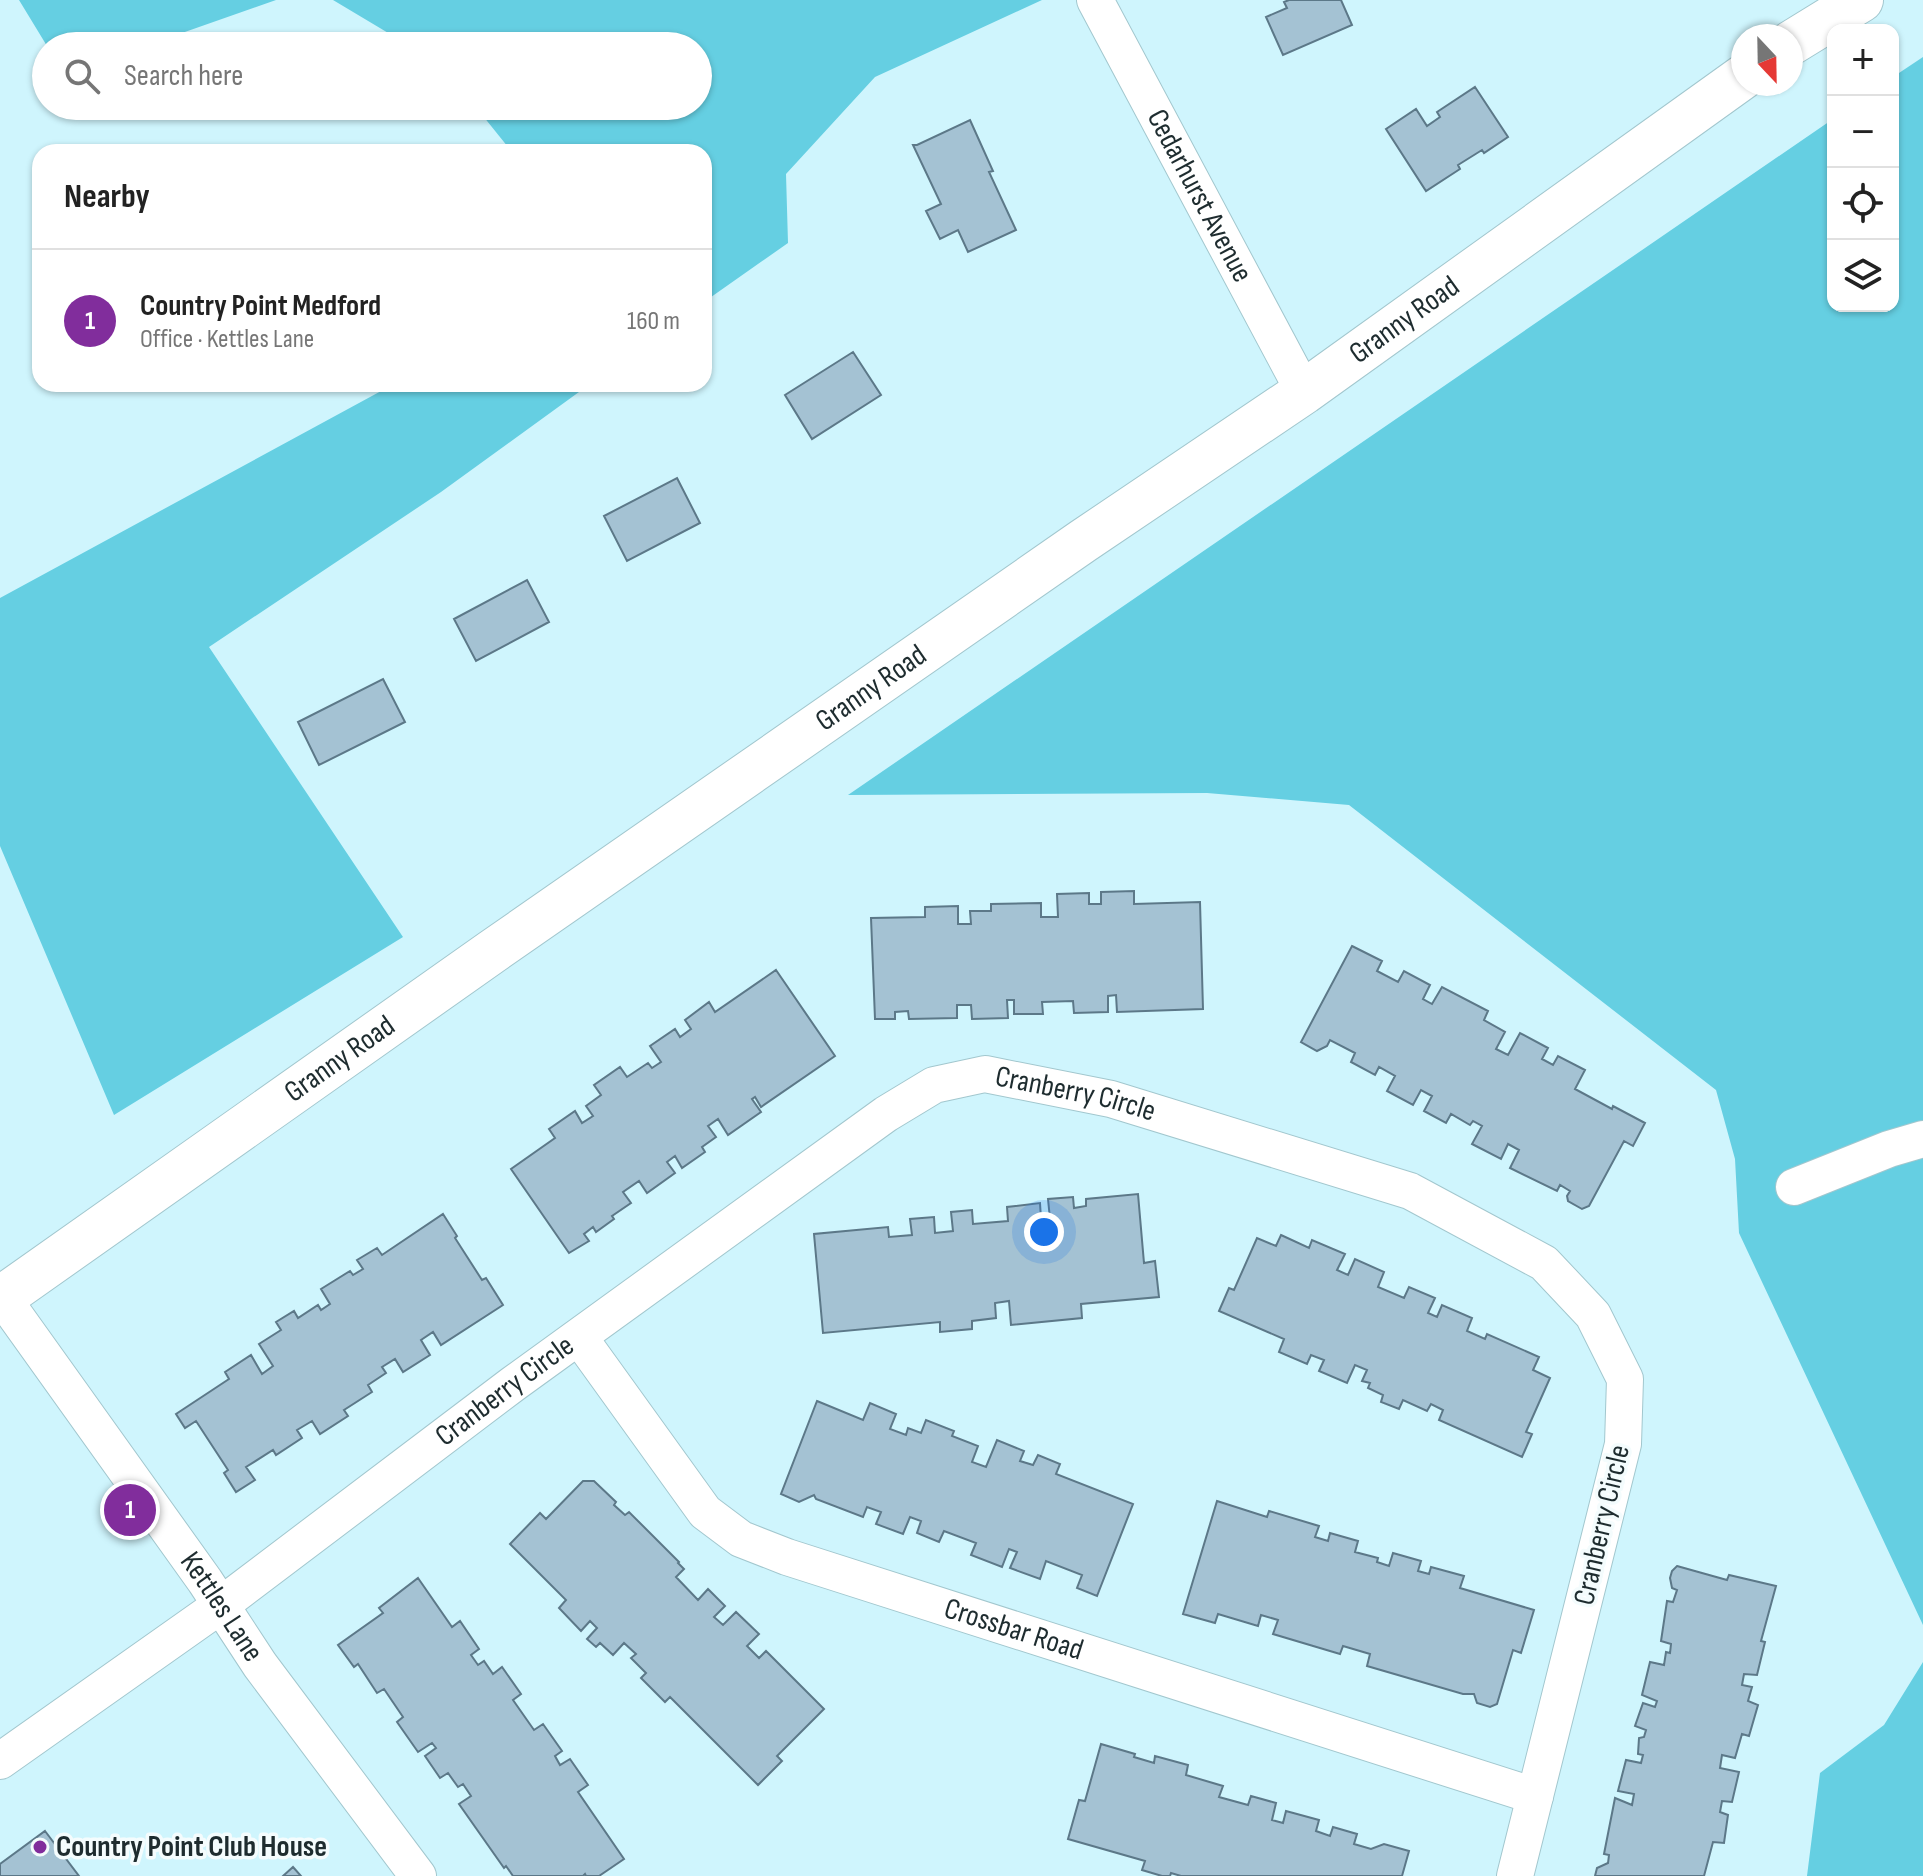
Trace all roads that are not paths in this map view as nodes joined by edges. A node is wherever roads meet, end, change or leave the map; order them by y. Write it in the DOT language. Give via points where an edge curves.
graph roads {
  1 [pos="1095,0"];
  2 [pos="1861,0"];
  3 [pos="1803,36"];
  4 [pos="1731,86"];
  5 [pos="1304,392"];
  6 [pos="1923,1139"];
  7 [pos="1794,1187"];
  8 [pos="1,1298"];
  9 [pos="579,1337"];
  10 [pos="221,1605"];
  11 [pos="0,1761"];
  12 [pos="1535,1796"];
  13 [pos="418,1876"];
  14 [pos="1515,1876"];
  1 -- 5 [label="street, Cedarhurst Avenue"];
  2 -- 3 [label="street"];
  4 -- 5 [label="street, Granny Road"];
  5 -- 8 [label="street, Granny Road" via="493,951"];
  6 -- 7 [label="street"];
  8 -- 10 [label="street, Kettles Lane"];
  9 -- 10 [label="street, Cranberry Circle"];
  9 -- 12 [label="street, Crossbar Road" via="705,1512 741,1539"];
  9 -- 12 [label="street, Cranberry Circle" via="886,1114 934,1085 985,1074 1111,1099 1410,1191 1544,1263 1593,1315 1625,1379 1623,1444"];
  10 -- 11 [label="street, Cranberry Circle"];
  10 -- 13 [label="street, Kettles Lane"];
  12 -- 14 [label="street, Cranberry Circle"];
}
